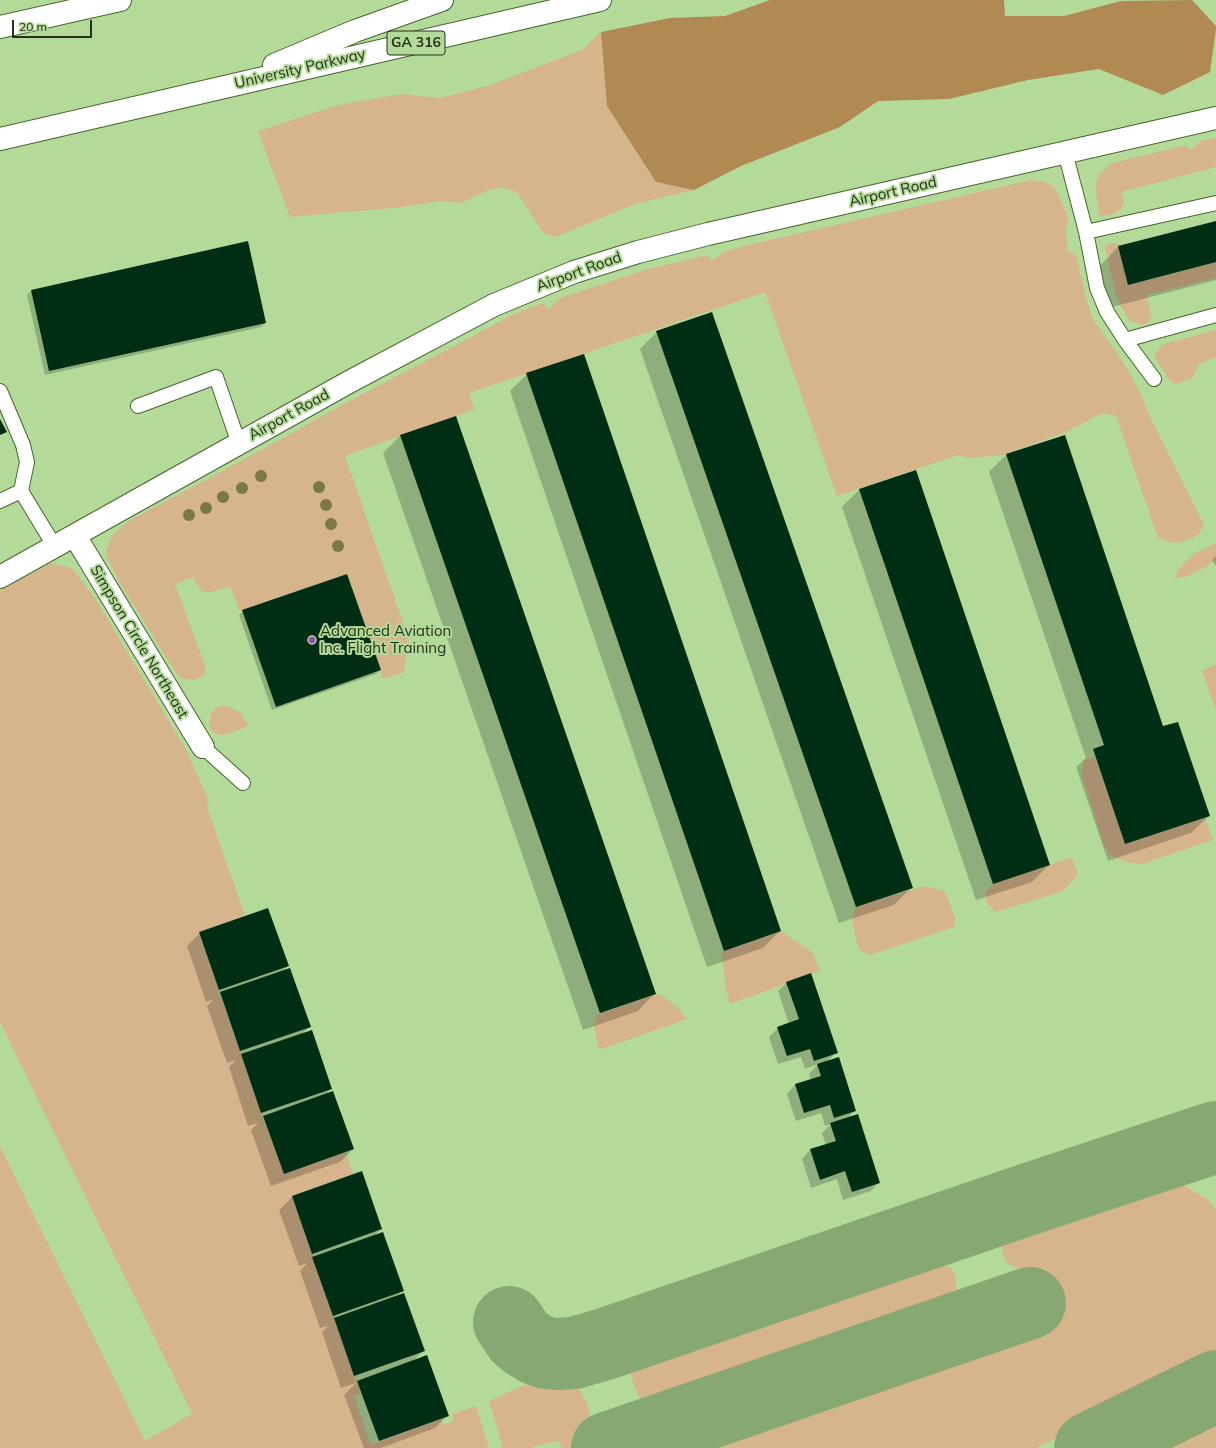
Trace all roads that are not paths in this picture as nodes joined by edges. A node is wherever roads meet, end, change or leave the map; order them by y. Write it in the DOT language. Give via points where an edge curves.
graph roads {
  1 [pos="120,0"];
  2 [pos="442,0"];
  3 [pos="600,0"];
  4 [pos="0,27"];
  5 [pos="231,85"];
  6 [pos="1216,118"];
  7 [pos="0,139"];
  8 [pos="1065,152"];
  9 [pos="1216,203"];
  10 [pos="1086,232"];
  11 [pos="1216,315"];
  12 [pos="1125,340"];
  13 [pos="1154,379"];
  14 [pos="0,391"];
  15 [pos="138,406"];
  16 [pos="238,444"];
  17 [pos="21,491"];
  18 [pos="0,501"];
  19 [pos="75,536"];
  20 [pos="55,547"];
  21 [pos="0,577"];
  22 [pos="204,747"];
  23 [pos="243,783"];
  1 -- 4 [label="main road"];
  2 -- 5 [label="main road" via="355,31"];
  3 -- 5 [label="main road, University Parkway / GA 316"];
  5 -- 7 [label="main road, University Parkway / GA 316"];
  6 -- 8 [label="main road, Airport Road"];
  8 -- 10 [label="lane"];
  8 -- 16 [label="main road, Airport Road" via="708,234 574,272 494,305"];
  9 -- 10 [label="lane"];
  10 -- 12 [label="lane" via="1098,288 1107,312"];
  11 -- 12 [label="lane"];
  12 -- 13 [label="lane"];
  14 -- 17 [label="lane" via="23,445 27,462"];
  15 -- 16 [label="lane" via="216,377"];
  16 -- 19 [label="main road, Airport Road"];
  17 -- 18 [label="lane"];
  17 -- 20 [label="lane"];
  19 -- 20 [label="main road, Airport Road"];
  19 -- 22 [label="main road, Simpson Circle Northeast"];
  20 -- 21 [label="main road, Airport Road"];
  22 -- 23 [label="lane"];
}
